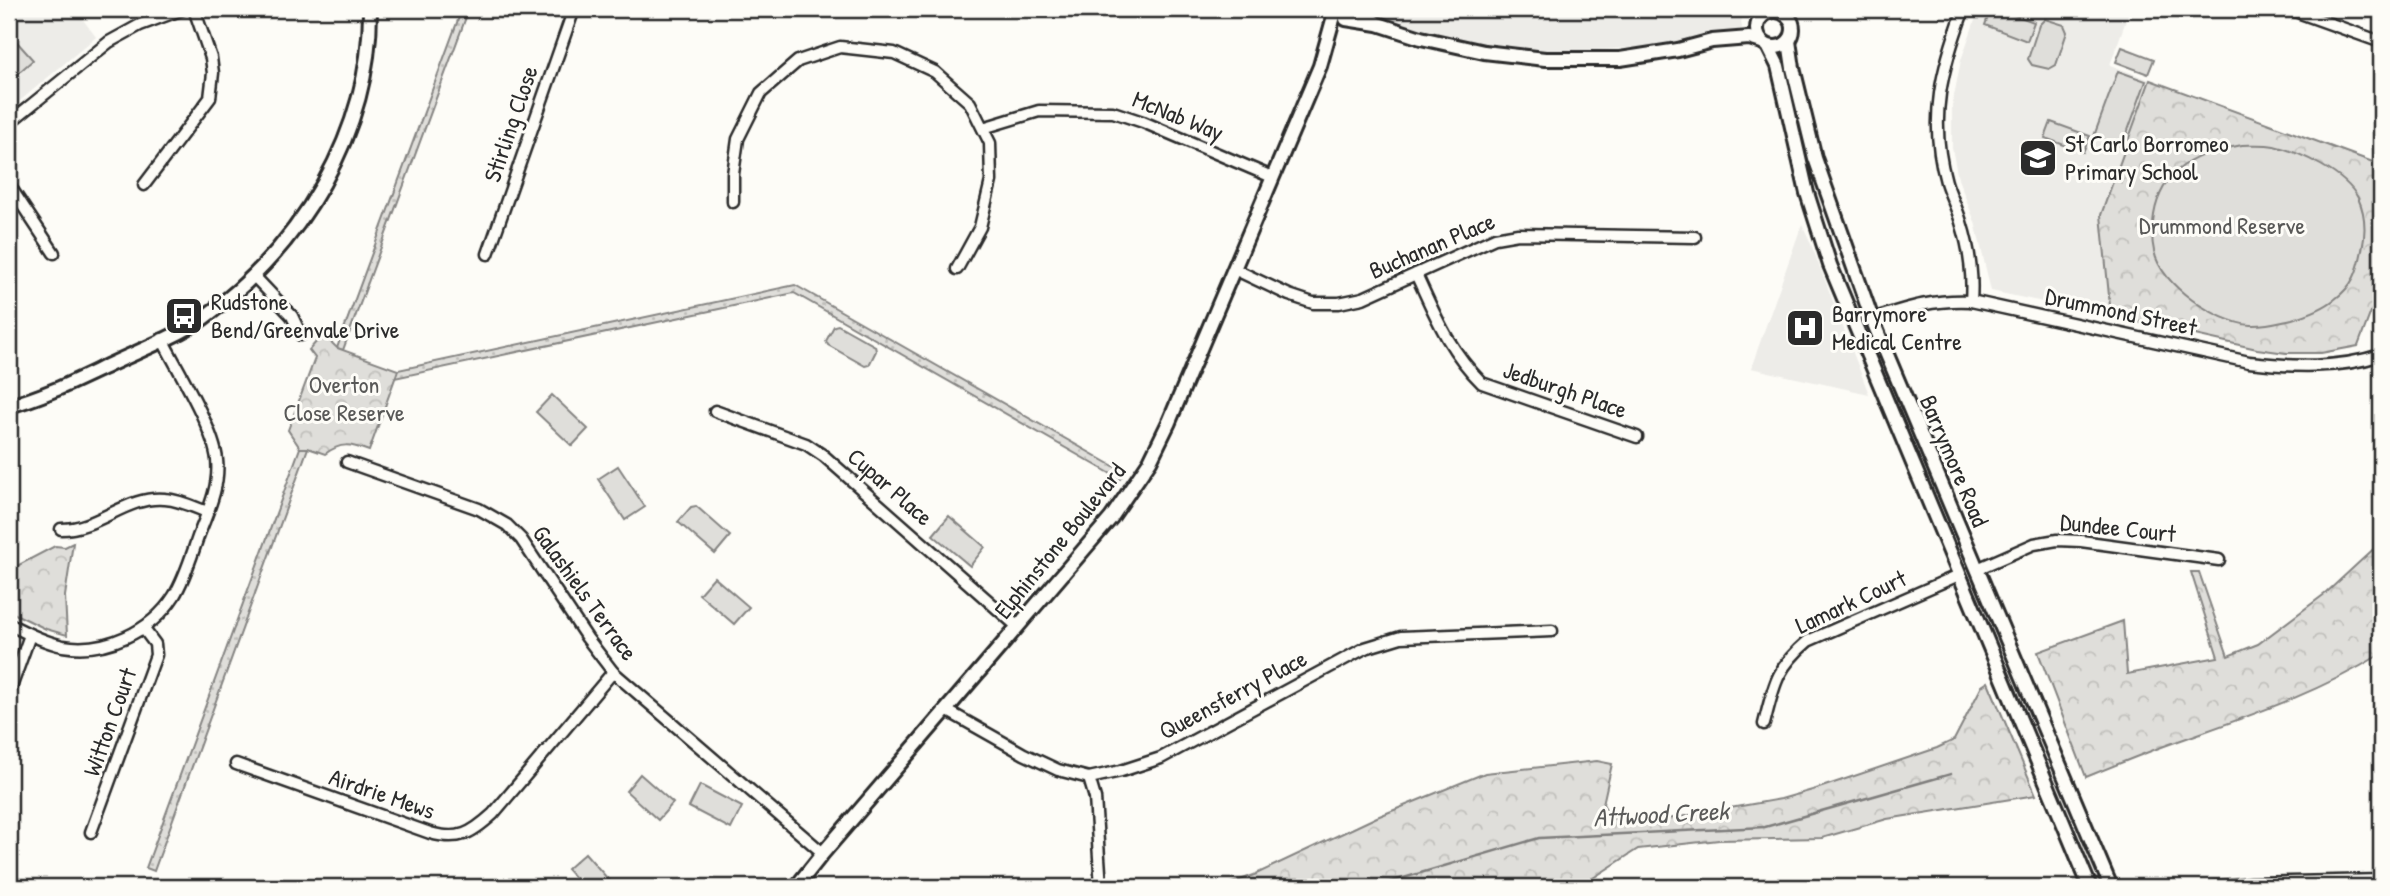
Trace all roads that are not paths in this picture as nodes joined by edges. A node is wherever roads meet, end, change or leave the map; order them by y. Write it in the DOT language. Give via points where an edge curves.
graph roads {
  1 [pos="183,9"];
  2 [pos="194,9"];
  3 [pos="370,9"];
  4 [pos="574,9"];
  5 [pos="1964,9"];
  6 [pos="2289,9"];
  7 [pos="1785,12"];
  8 [pos="1341,13"];
  9 [pos="1760,16"];
  10 [pos="1728,40"];
  11 [pos="1789,41"];
  12 [pos="2381,42"];
  13 [pos="1765,44"];
  14 [pos="9,123"];
  15 [pos="983,128"];
  16 [pos="1272,177"];
  17 [pos="9,185"];
  18 [pos="144,185"];
  19 [pos="733,202"];
  20 [pos="1695,237"];
  21 [pos="54,253"];
  22 [pos="488,254"];
  23 [pos="1234,268"];
  24 [pos="957,270"];
  25 [pos="1416,274"];
  26 [pos="253,275"];
  27 [pos="1971,301"];
  28 [pos="1872,319"];
  29 [pos="1855,326"];
  30 [pos="301,335"];
  31 [pos="162,340"];
  32 [pos="2381,355"];
  33 [pos="40,396"];
  34 [pos="9,406"];
  35 [pos="715,411"];
  36 [pos="9,414"];
  37 [pos="1637,437"];
  38 [pos="347,462"];
  39 [pos="207,512"];
  40 [pos="61,529"];
  41 [pos="2218,560"];
  42 [pos="1978,569"];
  43 [pos="1959,575"];
  44 [pos="9,624"];
  45 [pos="1018,627"];
  46 [pos="143,628"];
  47 [pos="1552,631"];
  48 [pos="30,635"];
  49 [pos="613,673"];
  50 [pos="9,693"];
  51 [pos="946,710"];
  52 [pos="1764,723"];
  53 [pos="236,764"];
  54 [pos="1089,778"];
  55 [pos="92,832"];
  56 [pos="823,853"];
  57 [pos="2381,880"];
  58 [pos="796,887"];
  59 [pos="1101,887"];
  60 [pos="2090,887"];
  61 [pos="2111,887"];
  62 [pos="2215,887"];
  1 -- 14 [label="street" via="109,42"];
  2 -- 18 [label="street" via="211,58 210,98"];
  3 -- 26 [label="street" via="367,62 344,141 308,211"];
  4 -- 22 [label="street, Stirling Close"];
  5 -- 27 [label="street" via="1943,70 1938,121 1946,181 1962,224 1971,272"];
  6 -- 12 [label="street"];
  7 -- 9 [label="street"];
  7 -- 11 [label="street" via="1793,28"];
  8 -- 10 [label="street" via="1421,38 1545,59 1620,59"];
  8 -- 16 [label="street, Elphinstone Boulevard"];
  9 -- 10 [label="street" via="1748,32"];
  9 -- 13 [label="street" via="1758,36"];
  10 -- 13 [label="street" via="1749,38"];
  11 -- 13 [label="street" via="1779,47"];
  11 -- 28 [label="street, Barrymore Road" via="1815,158"];
  13 -- 29 [label="street, Barrymore Road" via="1778,66 1807,193"];
  15 -- 16 [label="street, McNab Way" via="1039,111 1112,112"];
  15 -- 19 [label="street" via="970,103 935,72 894,53 840,47 798,61 761,93 738,139"];
  15 -- 24 [label="street" via="990,143 991,181 980,227"];
  16 -- 23 [label="street, Elphinstone Boulevard"];
  17 -- 21 [label="street"];
  20 -- 25 [label="street, Buchanan Place" via="1518,234 1495,238"];
  23 -- 25 [label="street, Buchanan Place" via="1313,303 1363,298"];
  23 -- 45 [label="street, Elphinstone Boulevard" via="1150,461 1111,518"];
  25 -- 37 [label="street, Jedburgh Place" via="1450,345 1482,383"];
  26 -- 30 [label="street" via="292,316"];
  26 -- 31 [label="street" via="201,320"];
  27 -- 28 [label="street, Drummond Street" via="1938,301"];
  27 -- 32 [label="street, Drummond Street" via="2249,362 2291,367 2355,362"];
  28 -- 29 [label="street, Drummond Street"];
  28 -- 42 [label="street, Barrymore Road"];
  29 -- 43 [label="street, Barrymore Road"];
  31 -- 33 [label="street"];
  31 -- 39 [label="street" via="214,445 218,473"];
  33 -- 34 [label="street"];
  33 -- 36 [label="street"];
  35 -- 45 [label="street, Cupar Place" via="806,444 824,456"];
  38 -- 49 [label="street, Galashiels Terrace" via="479,509 507,525 521,538"];
  39 -- 40 [label="street" via="174,500 148,499 87,525"];
  39 -- 46 [label="street" via="174,596"];
  41 -- 42 [label="street, Dundee Court" via="2057,540 2034,544"];
  42 -- 43 [label="street"];
  42 -- 61 [label="street, Barrymore Road"];
  43 -- 52 [label="street, Lamark Court" via="1808,641 1776,677"];
  43 -- 60 [label="street, Barrymore Road"];
  44 -- 48 [label="street"];
  45 -- 51 [label="street, Elphinstone Boulevard"];
  46 -- 48 [label="street" via="122,639 88,647 56,644"];
  46 -- 55 [label="street, Witton Court" via="155,644 156,655"];
  47 -- 54 [label="street, Queensferry Place" via="1401,637 1365,648 1161,758"];
  48 -- 50 [label="street"];
  49 -- 53 [label="street, Airdrie Mews" via="493,814 460,836 430,833"];
  49 -- 56 [label="street, Galashiels Terrace"];
  51 -- 54 [label="street, Queensferry Place" via="1024,754"];
  51 -- 56 [label="street, Elphinstone Boulevard"];
  54 -- 59 [label="street" via="1095,798"];
  56 -- 58 [label="street, Elphinstone Boulevard"];
  57 -- 62 [label="street"];
}
